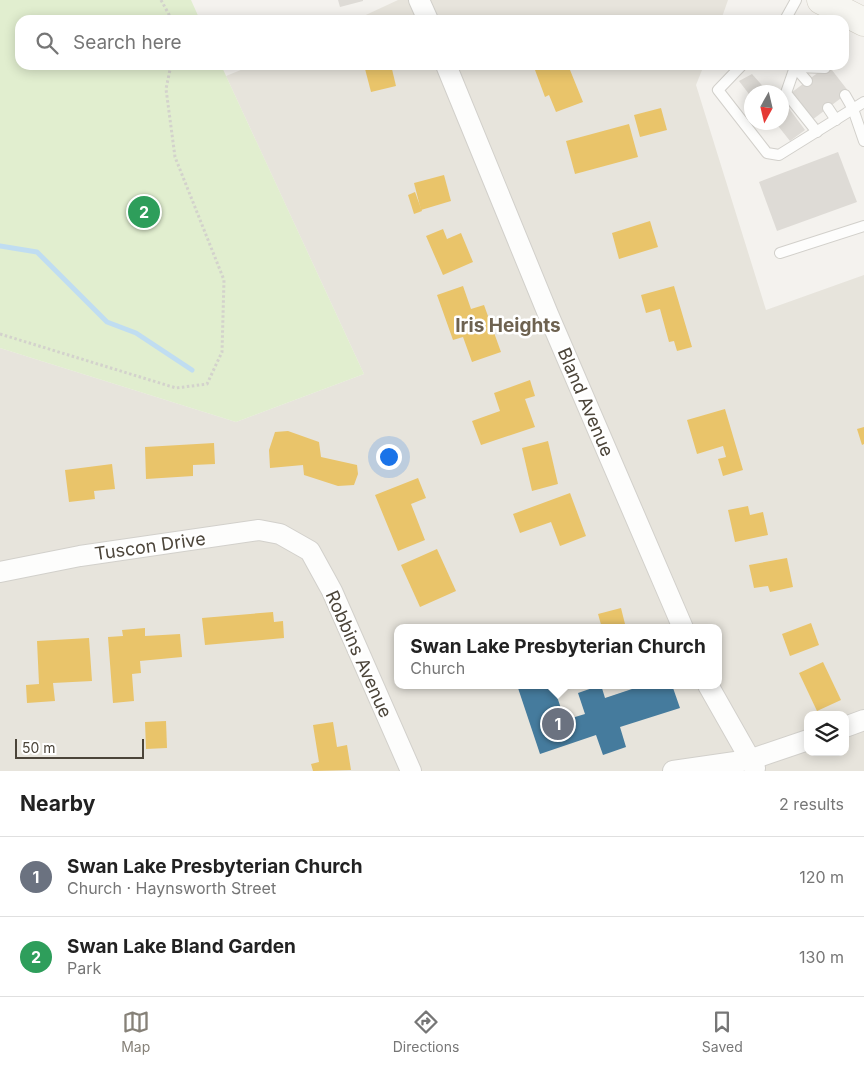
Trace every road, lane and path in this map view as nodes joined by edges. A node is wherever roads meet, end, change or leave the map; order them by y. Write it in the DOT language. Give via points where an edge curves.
graph roads {
  1 [pos="161,0"];
  2 [pos="419,0"];
  3 [pos="796,0"];
  4 [pos="820,0"];
  5 [pos="169,15"];
  6 [pos="426,15"];
  7 [pos="788,15"];
  8 [pos="846,15"];
  9 [pos="170,70"];
  10 [pos="448,70"];
  11 [pos="737,70"];
  12 [pos="793,70"];
  13 [pos="797,70"];
  14 [pos="807,81"];
  15 [pos="844,95"];
  16 [pos="864,102"];
  17 [pos="828,108"];
  18 [pos="853,109"];
  19 [pos="836,120"];
  20 [pos="816,132"];
  21 [pos="864,140"];
  22 [pos="864,226"];
  23 [pos="780,253"];
  24 [pos="0,334"];
  25 [pos="299,543"];
  26 [pos="0,572"];
  27 [pos="681,624"];
  28 [pos="710,689"];
  29 [pos="864,720"];
  30 [pos="849,726"];
  31 [pos="804,742"];
  32 [pos="753,765"];
  33 [pos="410,771"];
  34 [pos="673,771"];
  1 -- 5 [label="path"];
  2 -- 6 [label="street"];
  3 -- 7 [label="lane"];
  4 -- 8 [label="main road"];
  9 -- 24 [label="path" via="166,88 175,157 224,280 222,352 207,384 176,388"];
  10 -- 27 [label="street, Bland Avenue" via="548,314"];
  11 -- 20 [label="lane" via="718,90 767,153 779,155"];
  12 -- 20 [label="lane" via="786,93"];
  13 -- 14 [label="lane"];
  15 -- 18 [label="lane"];
  16 -- 18 [label="lane"];
  17 -- 19 [label="lane"];
  18 -- 19 [label="lane"];
  18 -- 21 [label="lane"];
  19 -- 20 [label="lane"];
  22 -- 23 [label="lane"];
  25 -- 26 [label="street, Tuscon Drive" via="280,534 258,530 80,556"];
  25 -- 33 [label="street, Robbins Avenue" via="310,552 332,591"];
  28 -- 32 [label="street"];
  29 -- 30 [label="street"];
  31 -- 32 [label="street"];
  32 -- 34 [label="street"];
}
